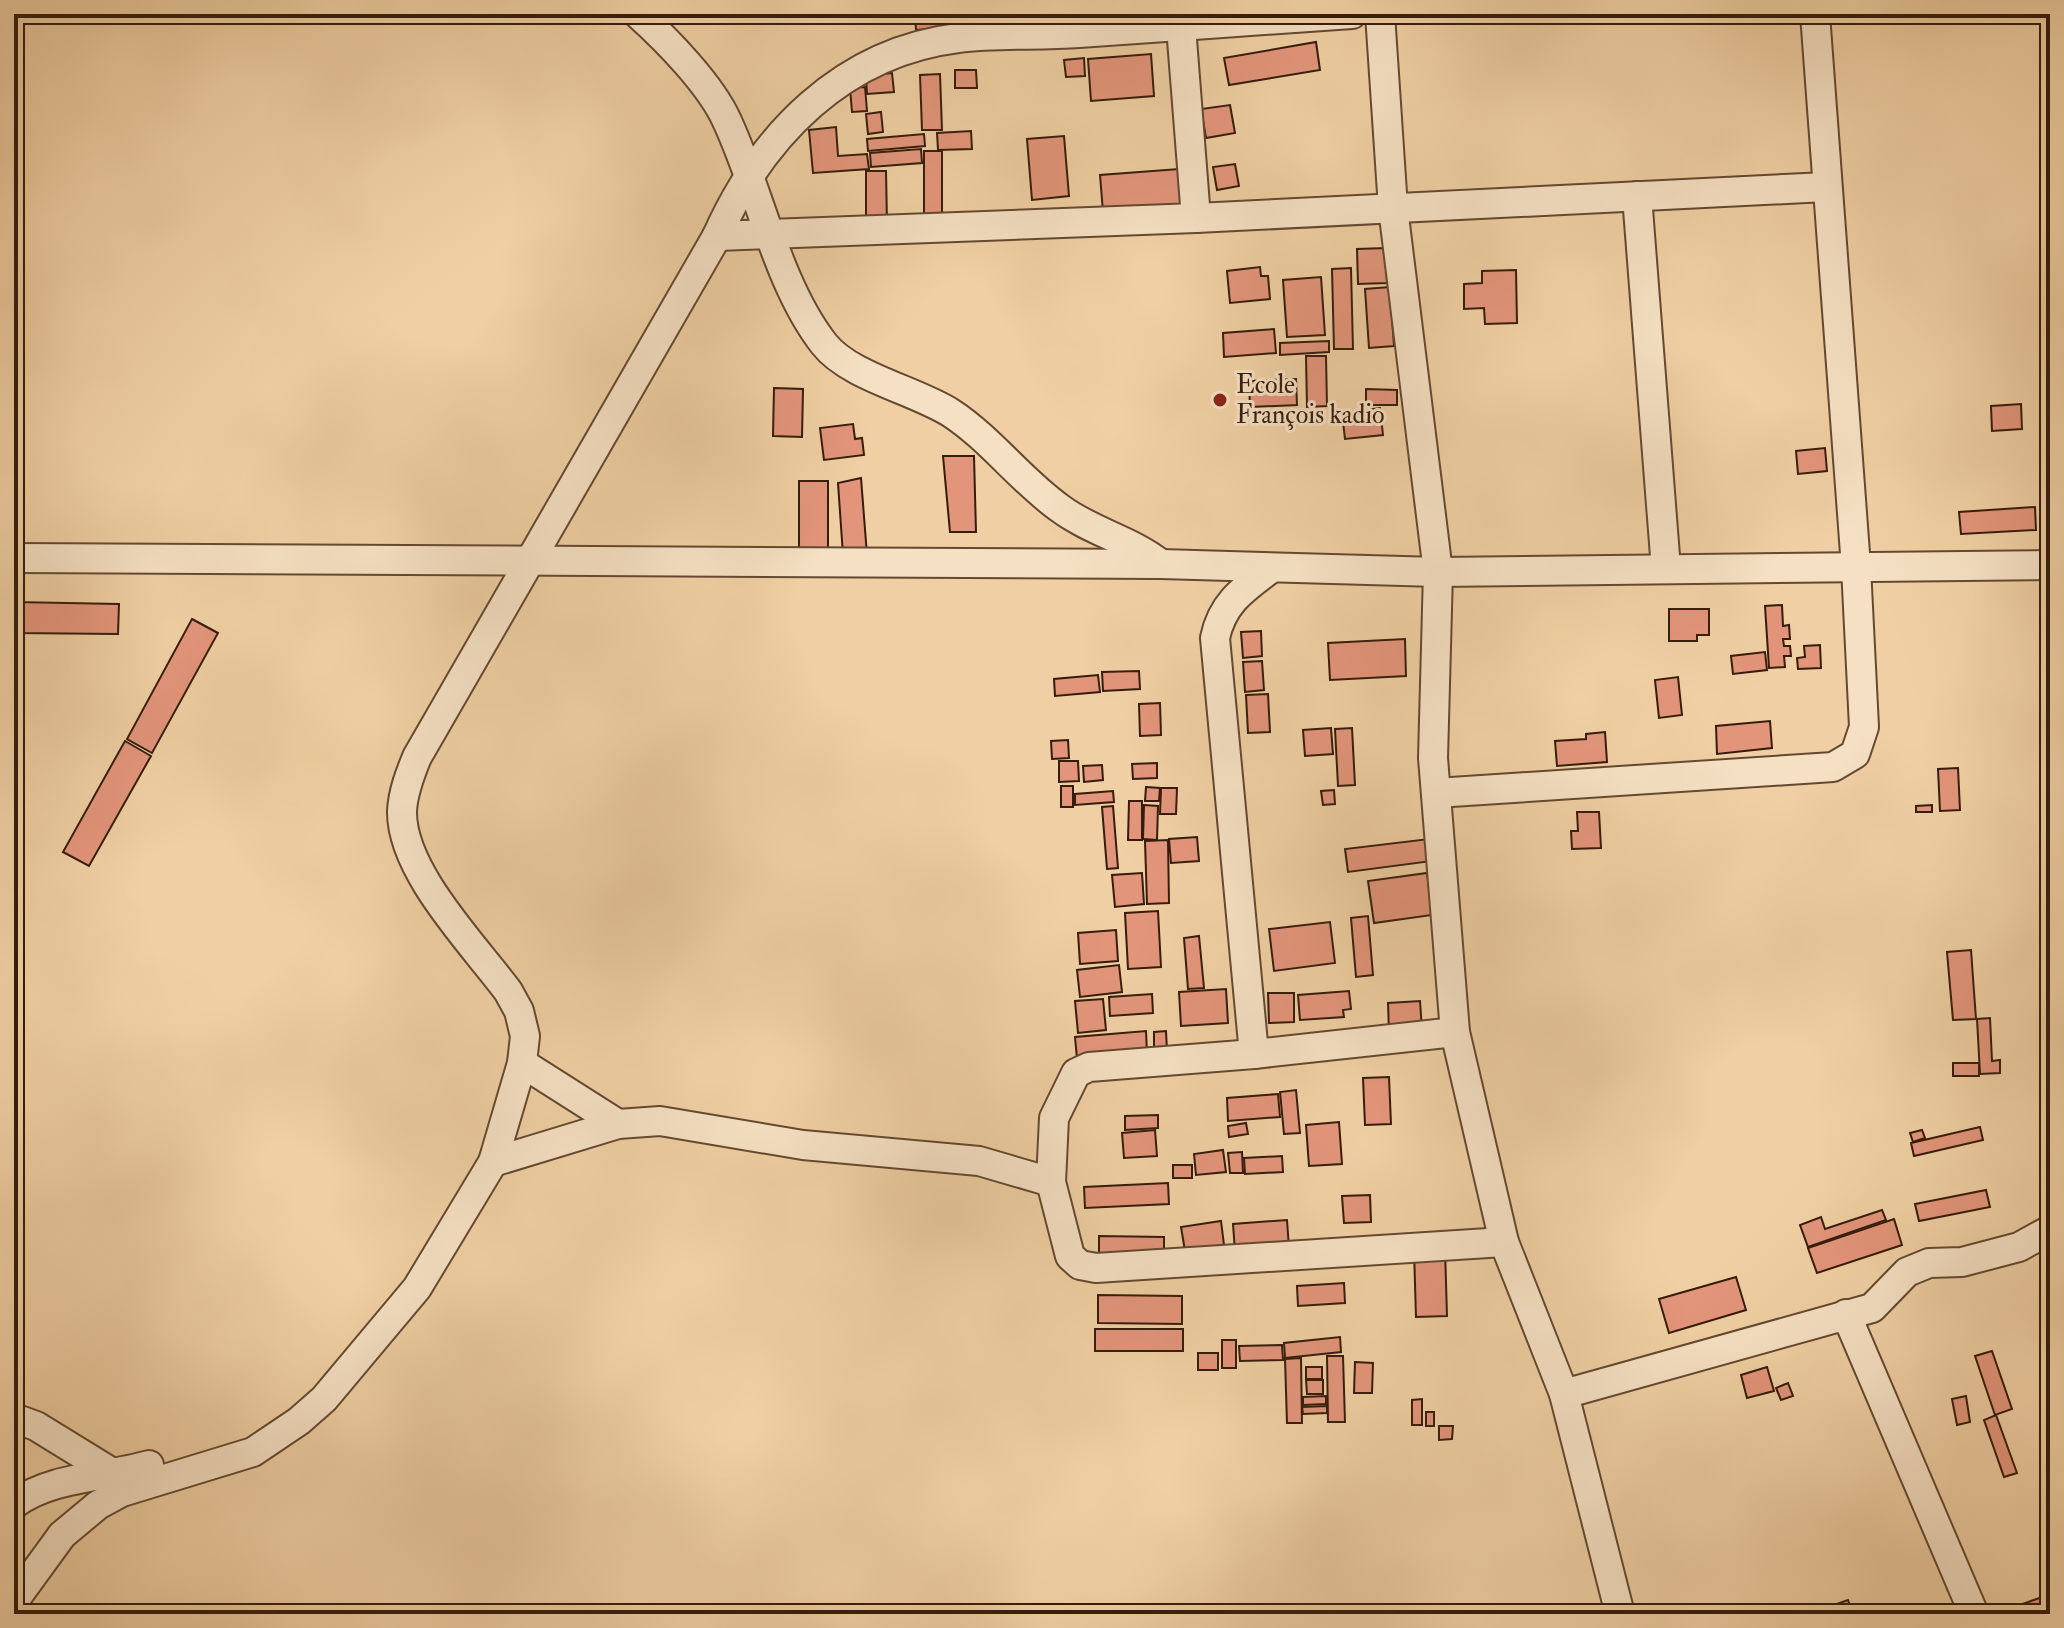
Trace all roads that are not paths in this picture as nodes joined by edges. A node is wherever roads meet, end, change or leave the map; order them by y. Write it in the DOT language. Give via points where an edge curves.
graph roads {
  1 [pos="638,14"];
  2 [pos="1352,14"];
  3 [pos="1380,14"];
  4 [pos="1815,14"];
  5 [pos="1180,20"];
  6 [pos="988,25"];
  7 [pos="747,174"];
  8 [pos="1826,187"];
  9 [pos="1637,196"];
  10 [pos="1393,208"];
  11 [pos="1196,218"];
  12 [pos="717,236"];
  13 [pos="771,237"];
  14 [pos="14,558"];
  15 [pos="529,560"];
  16 [pos="1161,564"];
  17 [pos="2050,565"];
  18 [pos="1856,567"];
  19 [pos="1666,569"];
  20 [pos="1269,570"];
  21 [pos="1438,572"];
  22 [pos="1436,793"];
  23 [pos="1455,1032"];
  24 [pos="1254,1054"];
  25 [pos="522,1063"];
  26 [pos="618,1124"];
  27 [pos="493,1162"];
  28 [pos="1051,1182"];
  29 [pos="2050,1230"];
  30 [pos="1504,1242"];
  31 [pos="1846,1314"];
  32 [pos="1564,1394"];
  33 [pos="14,1418"];
  34 [pos="299,1421"];
  35 [pos="114,1474"];
  36 [pos="14,1504"];
  37 [pos="14,1601"];
  38 [pos="1620,1614"];
  39 [pos="1974,1614"];
  1 -- 7 [label="street" via="661,34 726,118"];
  2 -- 5 [label="street"];
  3 -- 10 [label="street"];
  4 -- 8 [label="street"];
  5 -- 6 [label="street"];
  5 -- 11 [label="street"];
  6 -- 7 [label="street" via="959,38 915,46 836,82"];
  7 -- 12 [label="street"];
  7 -- 13 [label="street"];
  8 -- 9 [label="street"];
  8 -- 18 [label="street"];
  9 -- 10 [label="street"];
  9 -- 19 [label="street"];
  10 -- 11 [label="street"];
  10 -- 21 [label="street"];
  11 -- 13 [label="street"];
  12 -- 13 [label="street"];
  12 -- 15 [label="street"];
  13 -- 16 [label="street" via="806,315 824,345 841,360 950,413 1063,511 1141,548"];
  14 -- 15 [label="street"];
  15 -- 16 [label="street"];
  15 -- 25 [label="street" via="417,757 402,812 424,882 519,1011 525,1036"];
  16 -- 20 [label="street"];
  17 -- 18 [label="street"];
  18 -- 19 [label="street"];
  18 -- 22 [label="street" via="1864,727 1855,754 1833,767"];
  19 -- 21 [label="street"];
  20 -- 21 [label="street"];
  20 -- 24 [label="street" via="1236,594 1219,617 1215,638"];
  21 -- 22 [label="street"];
  22 -- 23 [label="street"];
  23 -- 24 [label="street"];
  23 -- 30 [label="street"];
  24 -- 28 [label="street" via="1089,1067 1076,1073 1054,1118"];
  25 -- 26 [label="street"];
  25 -- 27 [label="street"];
  26 -- 27 [label="street"];
  26 -- 28 [label="street" via="660,1121 803,1145 979,1161"];
  27 -- 34 [label="street" via="417,1288 324,1399"];
  28 -- 30 [label="street" via="1070,1256 1096,1268"];
  29 -- 31 [label="street" via="2019,1247 1907,1272 1872,1308"];
  30 -- 32 [label="street"];
  31 -- 32 [label="street"];
  31 -- 39 [label="street"];
  32 -- 38 [label="street"];
  33 -- 35 [label="street"];
  34 -- 35 [label="street"];
  34 -- 37 [label="street" via="253,1452 122,1492 98,1505 62,1535"];
  35 -- 36 [label="street" via="30,1492"];
}
